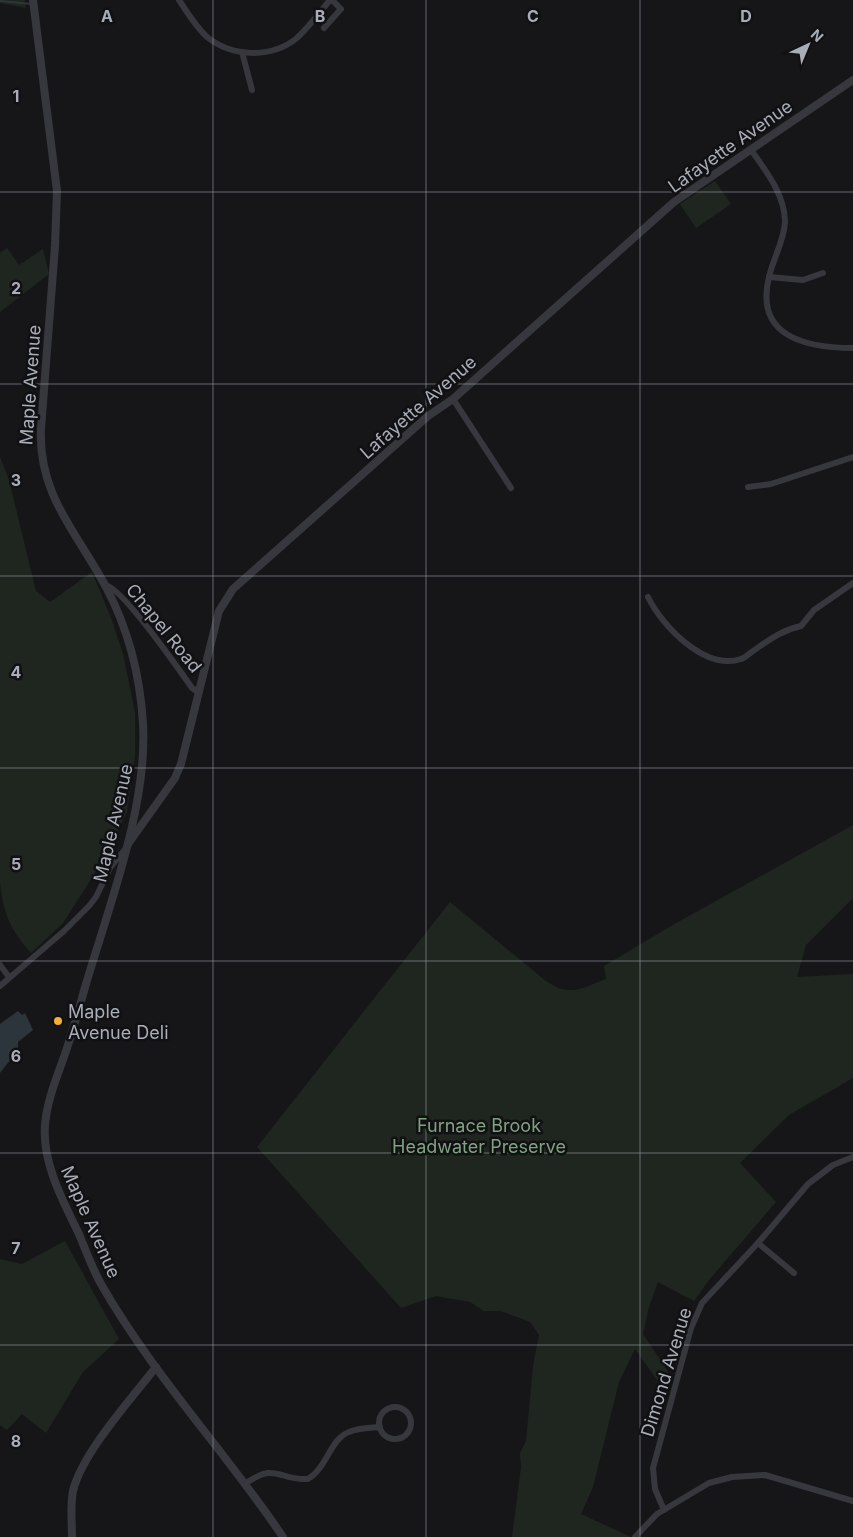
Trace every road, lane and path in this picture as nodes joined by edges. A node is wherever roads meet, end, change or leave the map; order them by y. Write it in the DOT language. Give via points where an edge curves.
graph roads {
  1 [pos="33,0"];
  2 [pos="178,0"];
  3 [pos="331,0"];
  4 [pos="324,28"];
  5 [pos="242,52"];
  6 [pos="853,80"];
  7 [pos="252,90"];
  8 [pos="751,150"];
  9 [pos="824,273"];
  10 [pos="769,277"];
  11 [pos="853,348"];
  12 [pos="453,398"];
  13 [pos="853,457"];
  14 [pos="511,488"];
  15 [pos="748,488"];
  16 [pos="853,583"];
  17 [pos="105,586"];
  18 [pos="648,597"];
  19 [pos="198,692"];
  20 [pos="126,848"];
  21 [pos="0,965"];
  22 [pos="9,977"];
  23 [pos="0,986"];
  24 [pos="853,1157"];
  25 [pos="758,1243"];
  26 [pos="794,1273"];
  27 [pos="156,1367"];
  28 [pos="380,1427"];
  29 [pos="245,1484"];
  30 [pos="853,1501"];
  31 [pos="663,1511"];
  32 [pos="72,1537"];
  33 [pos="282,1537"];
  34 [pos="634,1537"];
  1 -- 17 [label="street, Maple Avenue" via="57,191 41,459 56,504"];
  2 -- 5 [label="street" via="206,36"];
  3 -- 4 [label="street" via="341,9"];
  3 -- 5 [label="street" via="289,43 266,51"];
  5 -- 7 [label="street"];
  6 -- 8 [label="street, Lafayette Avenue"];
  8 -- 10 [label="street" via="776,188 784,212 784,232"];
  8 -- 12 [label="street, Lafayette Avenue" via="674,202 645,226"];
  9 -- 10 [label="street" via="803,280"];
  10 -- 11 [label="street" via="767,308 784,332 812,346"];
  12 -- 14 [label="street"];
  12 -- 19 [label="street, Lafayette Avenue" via="428,416 233,589 219,611"];
  13 -- 15 [label="street" via="771,484"];
  16 -- 18 [label="street" via="814,610 801,626 786,629 735,660 703,656 686,644"];
  17 -- 19 [label="street, Chapel Road" via="112,588 131,609"];
  17 -- 20 [label="street, Maple Avenue" via="128,638 141,699 143,755"];
  19 -- 20 [label="street, Lafayette Avenue" via="189,738 174,778"];
  20 -- 22 [label="street" via="110,868 89,906"];
  20 -- 27 [label="street, Maple Avenue" via="49,1102 46,1138 51,1169 64,1206 95,1272"];
  21 -- 22 [label="street"];
  22 -- 23 [label="street"];
  24 -- 25 [label="street, Dimond Avenue" via="833,1165 808,1184"];
  25 -- 26 [label="street"];
  25 -- 31 [label="street, Dimond Avenue" via="702,1304 691,1328 653,1468"];
  27 -- 29 [label="street, Maple Avenue"];
  27 -- 32 [label="street" via="99,1441 76,1481 71,1508"];
  28 -- 28 [label="street" via="386,1435 396,1438 406,1435 411,1421 402,1408 390,1408 383,1413"];
  28 -- 29 [label="street" via="354,1430 343,1435 318,1471 308,1479 275,1472 262,1474"];
  29 -- 33 [label="street, Maple Avenue"];
  30 -- 31 [label="street" via="757,1475 709,1483"];
  31 -- 34 [label="street"];
}
